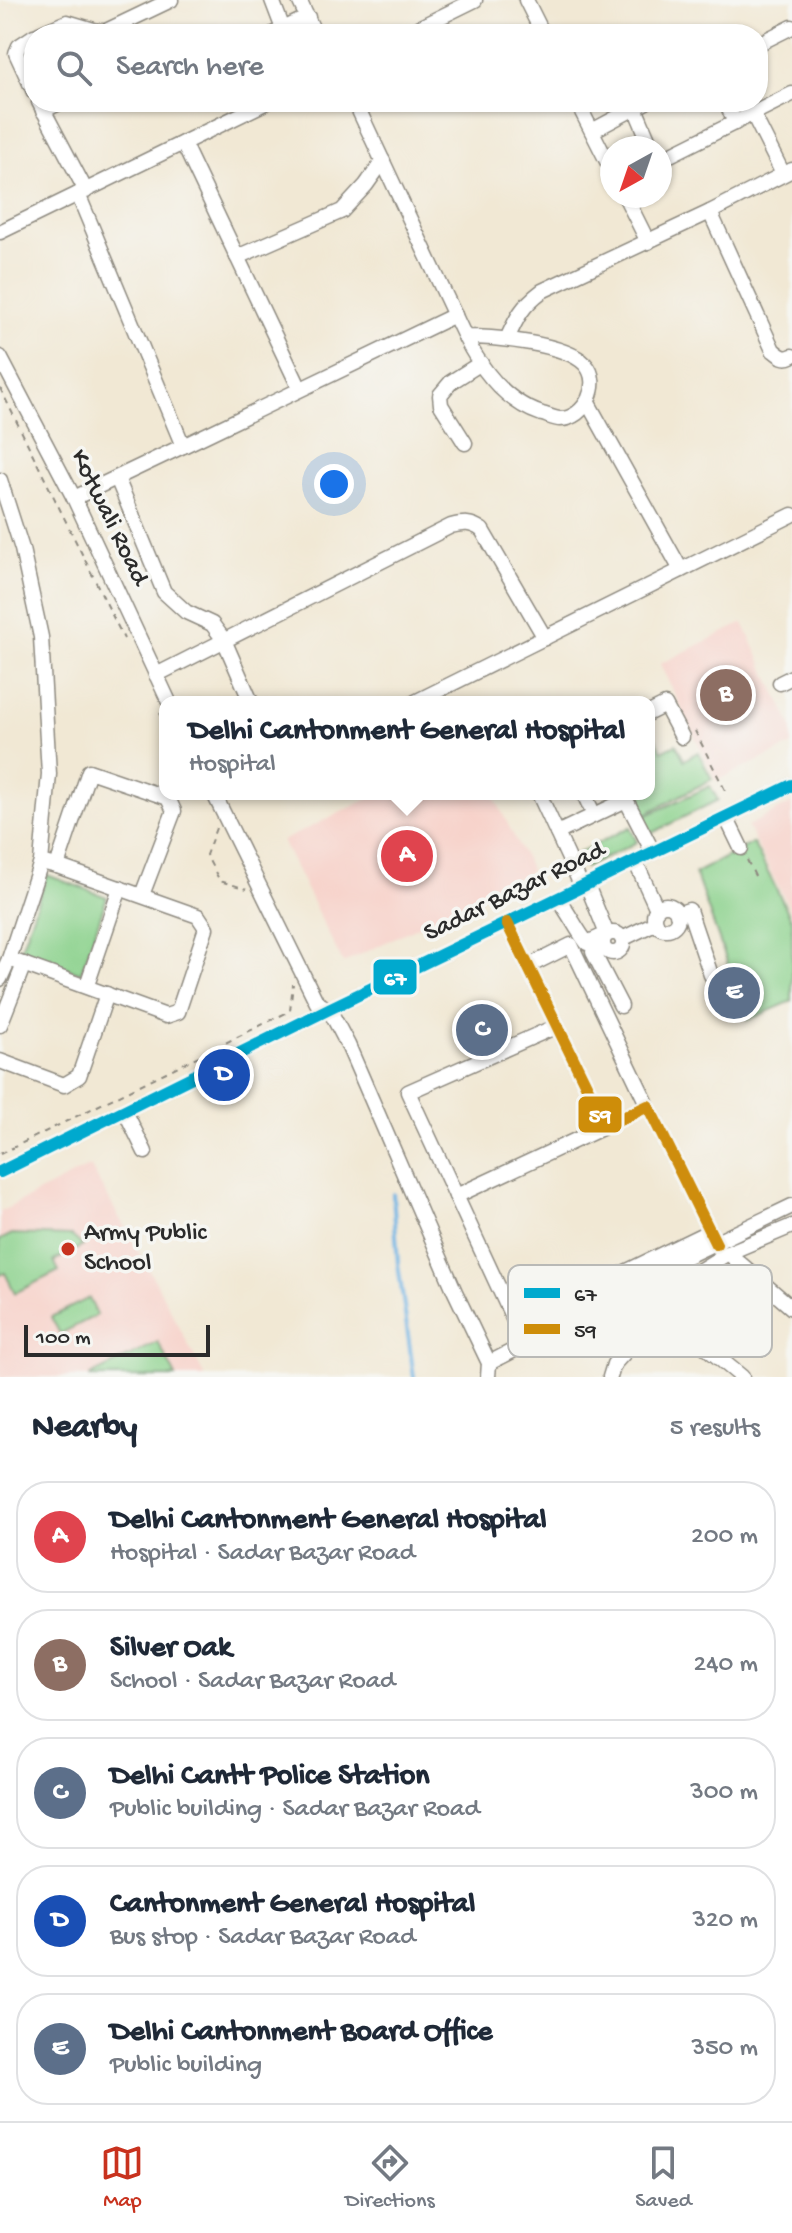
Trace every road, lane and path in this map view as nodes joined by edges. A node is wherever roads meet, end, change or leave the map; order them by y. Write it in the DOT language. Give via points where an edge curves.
graph roads {
  1 [pos="171,0"];
  2 [pos="272,0"];
  3 [pos="299,0"];
  4 [pos="475,0"];
  5 [pos="526,0"];
  6 [pos="308,17"];
  7 [pos="123,24"];
  8 [pos="276,24"];
  9 [pos="294,24"];
  10 [pos="311,24"];
  11 [pos="426,24"];
  12 [pos="538,24"];
  13 [pos="792,27"];
  14 [pos="768,39"];
  15 [pos="24,43"];
  16 [pos="24,70"];
  17 [pos="792,94"];
  18 [pos="768,106"];
  19 [pos="43,112"];
  20 [pos="247,112"];
  21 [pos="360,112"];
  22 [pos="582,112"];
  23 [pos="628,112"];
  24 [pos="643,112"];
  25 [pos="730,112"];
  26 [pos="757,112"];
  27 [pos="753,114"];
  28 [pos="735,123"];
  29 [pos="592,131"];
  30 [pos="649,136"];
  31 [pos="183,143"];
  32 [pos="600,147"];
  33 [pos="672,154"];
  34 [pos="383,161"];
  35 [pos="788,172"];
  36 [pos="82,192"];
  37 [pos="631,208"];
  38 [pos="710,212"];
  39 [pos="0,232"];
  40 [pos="648,242"];
  41 [pos="237,257"];
  42 [pos="455,315"];
  43 [pos="465,337"];
  44 [pos="507,339"];
  45 [pos="792,356"];
  46 [pos="481,363"];
  47 [pos="2,365"];
  48 [pos="0,388"];
  49 [pos="300,389"];
  50 [pos="588,403"];
  51 [pos="465,443"];
  52 [pos="183,446"];
  53 [pos="117,478"];
  54 [pos="0,480"];
  55 [pos="74,498"];
  56 [pos="792,515"];
  57 [pos="681,570"];
  58 [pos="545,638"];
  59 [pos="124,639"];
  60 [pos="224,640"];
  61 [pos="156,675"];
  62 [pos="162,696"];
  63 [pos="248,696"];
  64 [pos="427,696"];
  65 [pos="655,710"];
  66 [pos="690,721"];
  67 [pos="682,737"];
  68 [pos="792,785"];
  69 [pos="725,790"];
  70 [pos="159,795"];
  71 [pos="169,800"];
  72 [pos="217,800"];
  73 [pos="542,800"];
  74 [pos="587,800"];
  75 [pos="620,800"];
  76 [pos="627,800"];
  77 [pos="594,815"];
  78 [pos="726,817"];
  79 [pos="557,833"];
  80 [pos="741,848"];
  81 [pos="653,852"];
  82 [pos="635,861"];
  83 [pos="41,862"];
  84 [pos="57,866"];
  85 [pos="757,880"];
  86 [pos="585,886"];
  87 [pos="120,888"];
  88 [pos="142,895"];
  89 [pos="558,899"];
  90 [pos="656,916"];
  91 [pos="507,923"];
  92 [pos="598,944"];
  93 [pos="5,961"];
  94 [pos="24,964"];
  95 [pos="529,966"];
  96 [pos="711,975"];
  97 [pos="0,979"];
  98 [pos="87,985"];
  99 [pos="107,994"];
  100 [pos="621,1006"];
  101 [pos="329,1009"];
  102 [pos="0,1025"];
  103 [pos="557,1026"];
  104 [pos="0,1061"];
  105 [pos="648,1106"];
  106 [pos="125,1111"];
  107 [pos="606,1126"];
  108 [pos="145,1152"];
  109 [pos="0,1172"];
  110 [pos="456,1196"];
  111 [pos="792,1206"];
  112 [pos="792,1226"];
  113 [pos="718,1243"];
  114 [pos="664,1265"];
  115 [pos="669,1265"];
  116 [pos="703,1265"];
  117 [pos="743,1265"];
  118 [pos="772,1290"];
  119 [pos="508,1308"];
  120 [pos="792,1308"];
  121 [pos="510,1357"];
  122 [pos="621,1357"];
  123 [pos="718,1357"];
  124 [pos="488,1370"];
  125 [pos="610,1377"];
  126 [pos="742,1377"];
  1 -- 7 [label="street"];
  2 -- 8 [label="street"];
  3 -- 6 [label="street"];
  4 -- 11 [label="street"];
  5 -- 12 [label="street"];
  6 -- 9 [label="street"];
  6 -- 10 [label="street"];
  13 -- 14 [label="street"];
  15 -- 16 [label="street" via="16,53"];
  17 -- 18 [label="street"];
  19 -- 36 [label="street"];
  20 -- 31 [label="street"];
  21 -- 34 [label="street"];
  22 -- 29 [label="street"];
  23 -- 29 [label="street"];
  24 -- 30 [label="street"];
  25 -- 28 [label="street"];
  26 -- 27 [label="street"];
  27 -- 28 [label="street"];
  27 -- 35 [label="street"];
  28 -- 33 [label="street"];
  29 -- 32 [label="street"];
  31 -- 36 [label="street"];
  31 -- 41 [label="street"];
  34 -- 41 [label="street" via="342,211"];
  34 -- 42 [label="street"];
  35 -- 38 [label="street"];
  36 -- 39 [label="street"];
  36 -- 52 [label="street"];
  37 -- 40 [label="street"];
  38 -- 40 [label="street"];
  38 -- 45 [label="street" via="773,350"];
  40 -- 44 [label="street" via="542,291 520,310"];
  41 -- 49 [label="street"];
  42 -- 43 [label="street"];
  42 -- 49 [label="street"];
  43 -- 44 [label="street"];
  43 -- 46 [label="street"];
  44 -- 50 [label="street" via="560,350 586,365"];
  46 -- 50 [label="street" via="522,406 538,412 559,419 574,416"];
  46 -- 51 [label="street" via="440,395"];
  47 -- 55 [label="street, Kotwali Road"];
  48 -- 59 [label="path"];
  49 -- 52 [label="street"];
  50 -- 57 [label="street"];
  52 -- 53 [label="street"];
  53 -- 55 [label="street"];
  53 -- 60 [label="street" via="164,592 186,612 212,624"];
  54 -- 83 [label="street" via="41,637 49,774"];
  55 -- 61 [label="street, Kotwali Road"];
  56 -- 57 [label="street"];
  57 -- 58 [label="street"];
  58 -- 60 [label="street" via="482,530 464,523"];
  58 -- 64 [label="street"];
  60 -- 61 [label="street"];
  60 -- 63 [label="street"];
  61 -- 62 [label="street, Kotwali Road"];
  65 -- 67 [label="street" via="665,705"];
  66 -- 69 [label="path"];
  68 -- 78 [label="street, Sadar Bazar Road"];
  70 -- 84 [label="street" via="89,771"];
  71 -- 88 [label="street" via="174,811"];
  72 -- 101 [label="street" via="317,1003"];
  73 -- 79 [label="street"];
  74 -- 77 [label="street"];
  75 -- 77 [label="street"];
  76 -- 81 [label="street"];
  77 -- 79 [label="street"];
  78 -- 80 [label="street"];
  78 -- 81 [label="street, Sadar Bazar Road"];
  79 -- 86 [label="street"];
  80 -- 85 [label="path"];
  81 -- 82 [label="street, Sadar Bazar Road"];
  82 -- 86 [label="street, Sadar Bazar Road"];
  82 -- 90 [label="street"];
  83 -- 84 [label="street"];
  83 -- 93 [label="street"];
  84 -- 87 [label="street"];
  86 -- 89 [label="street, Sadar Bazar Road"];
  86 -- 92 [label="street"];
  87 -- 88 [label="street"];
  87 -- 98 [label="street"];
  88 -- 99 [label="street" via="198,916 206,928 178,1012 166,1016"];
  89 -- 91 [label="street, Sadar Bazar Road"];
  89 -- 92 [label="street" via="576,930"];
  90 -- 92 [label="street" via="622,939 618,952 611,954"];
  90 -- 96 [label="street" via="661,928 672,927 677,914 689,910"];
  91 -- 95 [label="street"];
  91 -- 101 [label="street, Sadar Bazar Road"];
  92 -- 100 [label="street"];
  93 -- 94 [label="street"];
  93 -- 97 [label="street"];
  94 -- 98 [label="street"];
  94 -- 102 [label="street"];
  95 -- 103 [label="street"];
  95 -- 105 [label="street" via="571,945"];
  98 -- 99 [label="street"];
  99 -- 104 [label="street" via="79,1076 64,1085"];
  101 -- 106 [label="street, Sadar Bazar Road"];
  101 -- 124 [label="street"];
  103 -- 107 [label="street"];
  103 -- 110 [label="street" via="408,1092"];
  105 -- 107 [label="street"];
  105 -- 113 [label="street"];
  106 -- 108 [label="street"];
  106 -- 109 [label="street, Sadar Bazar Road"];
  107 -- 110 [label="street"];
  110 -- 119 [label="street"];
  111 -- 113 [label="street"];
  112 -- 113 [label="street"];
  113 -- 114 [label="street"];
  113 -- 115 [label="street"];
  113 -- 116 [label="street"];
  113 -- 117 [label="street"];
  118 -- 120 [label="street"];
  121 -- 124 [label="street"];
  122 -- 125 [label="street"];
  123 -- 126 [label="street"];
}
